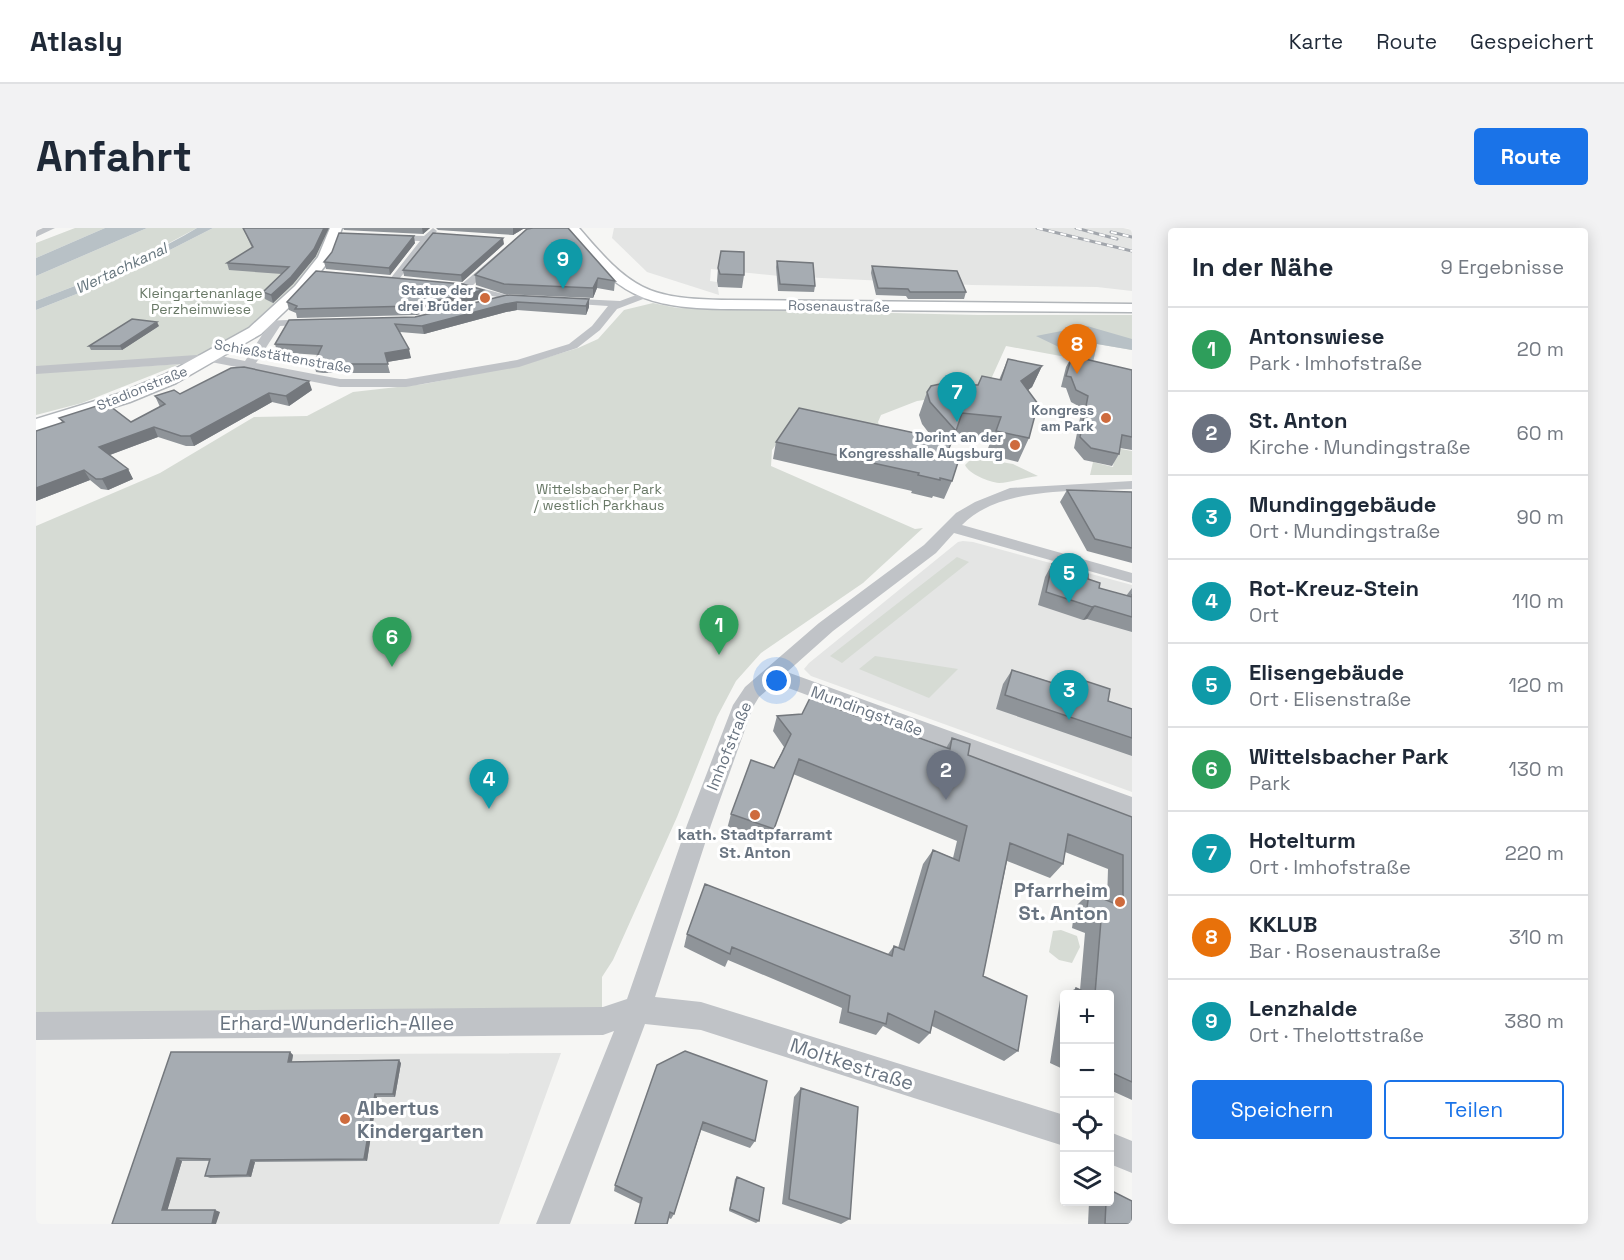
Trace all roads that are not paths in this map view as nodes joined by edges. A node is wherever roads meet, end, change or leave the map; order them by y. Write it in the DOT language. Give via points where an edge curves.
graph roads {
  1 [pos="51,228"];
  2 [pos="562,228"];
  3 [pos="567,228"];
  4 [pos="573,228"];
  5 [pos="338,232"];
  6 [pos="36,234"];
  7 [pos="434,234"];
  8 [pos="381,237"];
  9 [pos="505,239"];
  10 [pos="382,280"];
  11 [pos="393,281"];
  12 [pos="405,282"];
  13 [pos="453,286"];
  14 [pos="466,288"];
  15 [pos="647,294"];
  16 [pos="520,297"];
  17 [pos="507,298"];
  18 [pos="551,299"];
  19 [pos="471,302"];
  20 [pos="486,303"];
  21 [pos="620,304"];
  22 [pos="1132,308"];
  23 [pos="327,322"];
  24 [pos="270,323"];
  25 [pos="211,358"];
  26 [pos="248,366"];
  27 [pos="36,370"];
  28 [pos="36,425"];
  29 [pos="1132,485"];
  30 [pos="951,527"];
  31 [pos="1132,578"];
  32 [pos="771,673"];
  33 [pos="1132,807"];
  34 [pos="637,1009"];
  35 [pos="36,1026"];
  36 [pos="1060,1129"];
  37 [pos="1114,1150"];
  38 [pos="1132,1157"];
  39 [pos="553,1224"];
  1 -- 6 [label="street"];
  2 -- 3 [label="street"];
  4 -- 15 [label="main road, Rosenaustraße" via="618,277"];
  5 -- 24 [label="main road, Stadionstraße" via="319,273"];
  7 -- 8 [label="street"];
  7 -- 11 [label="street"];
  9 -- 14 [label="street" via="516,240"];
  10 -- 11 [label="street"];
  11 -- 12 [label="street"];
  13 -- 14 [label="street"];
  14 -- 17 [label="street"];
  14 -- 19 [label="street"];
  15 -- 21 [label="street, Schießstättenstraße"];
  15 -- 22 [label="main road, Rosenaustraße" via="703,303"];
  16 -- 17 [label="street"];
  17 -- 20 [label="street"];
  18 -- 21 [label="street"];
  21 -- 26 [label="street, Schießstättenstraße" via="573,346 519,363 440,378 374,385 340,383"];
  23 -- 24 [label="street"];
  24 -- 25 [label="main road, Stadionstraße"];
  24 -- 26 [label="street"];
  25 -- 26 [label="street, Schießstättenstraße"];
  25 -- 27 [label="street, Schießstättenstraße"];
  25 -- 28 [label="main road, Stadionstraße" via="124,398"];
  29 -- 30 [label="street, Imhofstraße" via="1010,493 962,516"];
  30 -- 31 [label="street"];
  30 -- 32 [label="street, Imhofstraße" via="930,549"];
  32 -- 33 [label="street, Mundingstraße"];
  32 -- 34 [label="street, Imhofstraße" via="743,705"];
  34 -- 35 [label="street, Erhard-Wunderlich-Allee" via="603,1021"];
  34 -- 36 [label="street, Moltkestraße" via="701,1016"];
  34 -- 39 [label="street, Imhofstraße"];
  37 -- 38 [label="street"];
}
